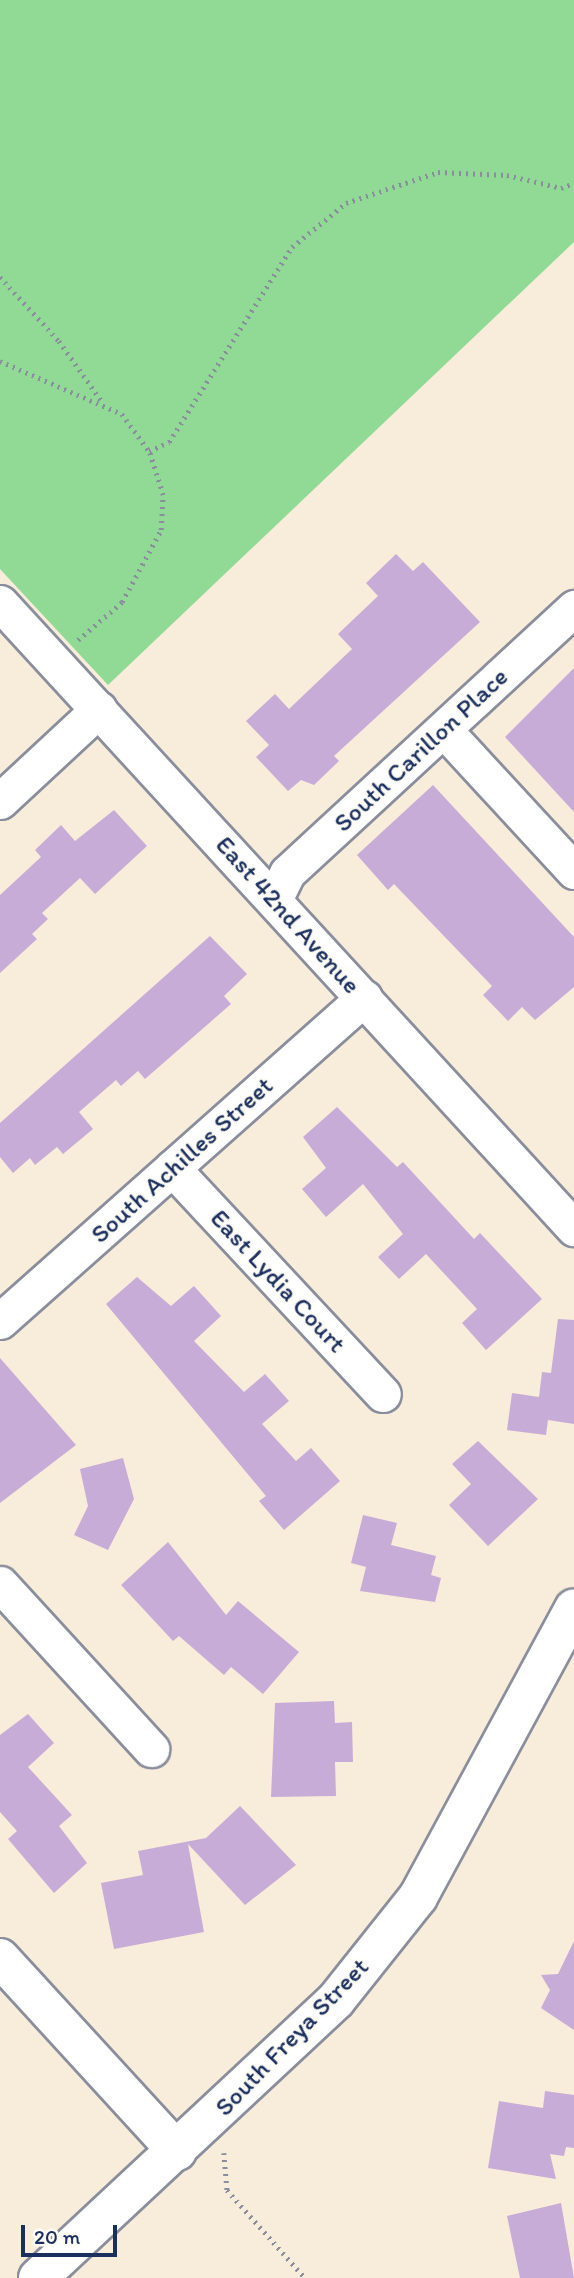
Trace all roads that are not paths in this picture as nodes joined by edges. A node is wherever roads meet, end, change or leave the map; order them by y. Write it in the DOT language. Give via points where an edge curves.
graph roads {
  1 [pos="0,603"];
  2 [pos="574,608"];
  3 [pos="99,709"];
  4 [pos="444,730"];
  5 [pos="0,801"];
  6 [pos="574,871"];
  7 [pos="275,898"];
  8 [pos="364,998"];
  9 [pos="172,1168"];
  10 [pos="574,1228"];
  11 [pos="0,1321"];
  12 [pos="383,1394"];
  13 [pos="0,1584"];
  14 [pos="574,1608"];
  15 [pos="151,1749"];
  16 [pos="0,1958"];
  17 [pos="177,2151"];
  18 [pos="38,2278"];
  1 -- 3 [label="street, East 42nd Avenue"];
  2 -- 4 [label="street, South Carillon Place"];
  3 -- 5 [label="street"];
  3 -- 7 [label="street, East 42nd Avenue"];
  4 -- 6 [label="street"];
  4 -- 7 [label="street, South Carillon Place" via="287,873"];
  7 -- 8 [label="street, East 42nd Avenue"];
  8 -- 9 [label="street, South Achilles Street"];
  8 -- 10 [label="street, East 42nd Avenue"];
  9 -- 11 [label="street, South Achilles Street"];
  9 -- 12 [label="street, East Lydia Court"];
  13 -- 15 [label="street"];
  14 -- 17 [label="main road, South Freya Street" via="418,1897 336,2000"];
  16 -- 17 [label="main road"];
  17 -- 18 [label="main road, South Freya Street"];
}
